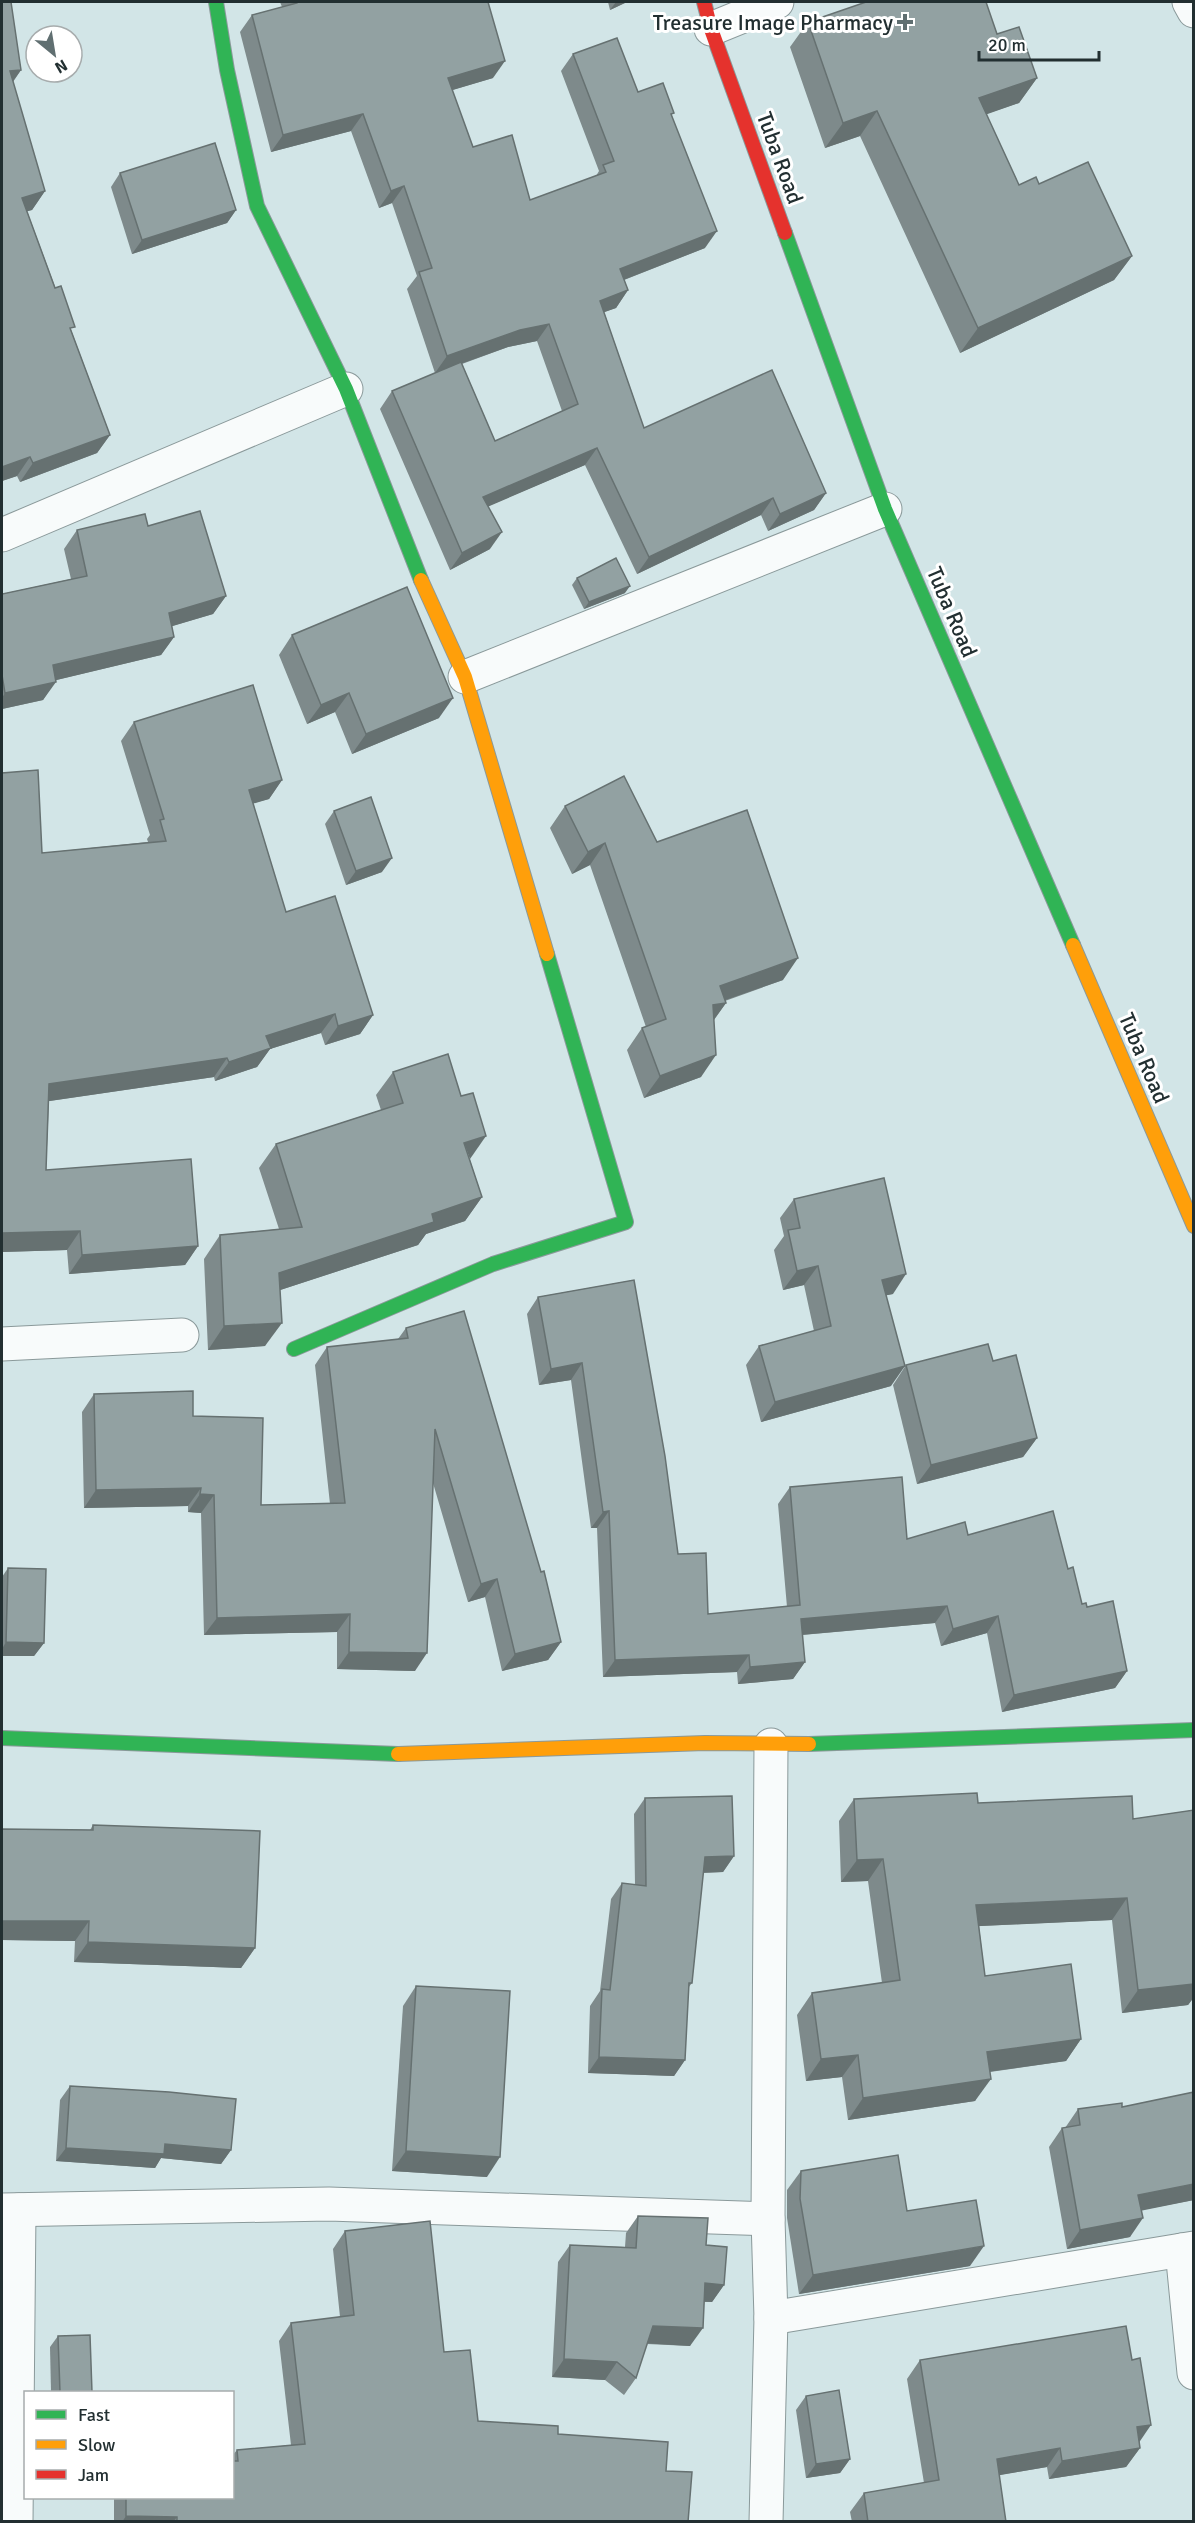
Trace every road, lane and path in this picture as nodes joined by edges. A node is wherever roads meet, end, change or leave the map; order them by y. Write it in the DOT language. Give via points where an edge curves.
graph roads {
  1 [pos="216,2"];
  2 [pos="777,2"];
  3 [pos="1189,2"];
  4 [pos="1194,11"];
  5 [pos="707,15"];
  6 [pos="346,389"];
  7 [pos="885,509"];
  8 [pos="2,535"];
  9 [pos="465,676"];
  10 [pos="1194,1226"];
  11 [pos="182,1335"];
  12 [pos="2,1344"];
  13 [pos="294,1348"];
  14 [pos="1194,1730"];
  15 [pos="2,1738"];
  16 [pos="771,1745"];
  17 [pos="10,2210"];
  18 [pos="768,2219"];
  19 [pos="1188,2249"];
  20 [pos="771,2318"];
  21 [pos="1194,2373"];
  22 [pos="16,2522"];
  23 [pos="766,2522"];
  1 -- 6 [label="street" via="257,206"];
  2 -- 5 [label="street"];
  3 -- 4 [label="street"];
  5 -- 7 [label="street, Tuba Road"];
  6 -- 8 [label="street"];
  6 -- 9 [label="street" via="410,556"];
  7 -- 9 [label="street"];
  7 -- 10 [label="street, Tuba Road"];
  9 -- 13 [label="street" via="626,1222 493,1264"];
  11 -- 12 [label="street"];
  14 -- 16 [label="street"];
  15 -- 16 [label="street" via="406,1754 705,1743"];
  16 -- 18 [label="street"];
  17 -- 18 [label="street" via="329,2204"];
  17 -- 22 [label="street"];
  18 -- 20 [label="street"];
  19 -- 20 [label="street"];
  19 -- 21 [label="street"];
  20 -- 23 [label="street"];
}
